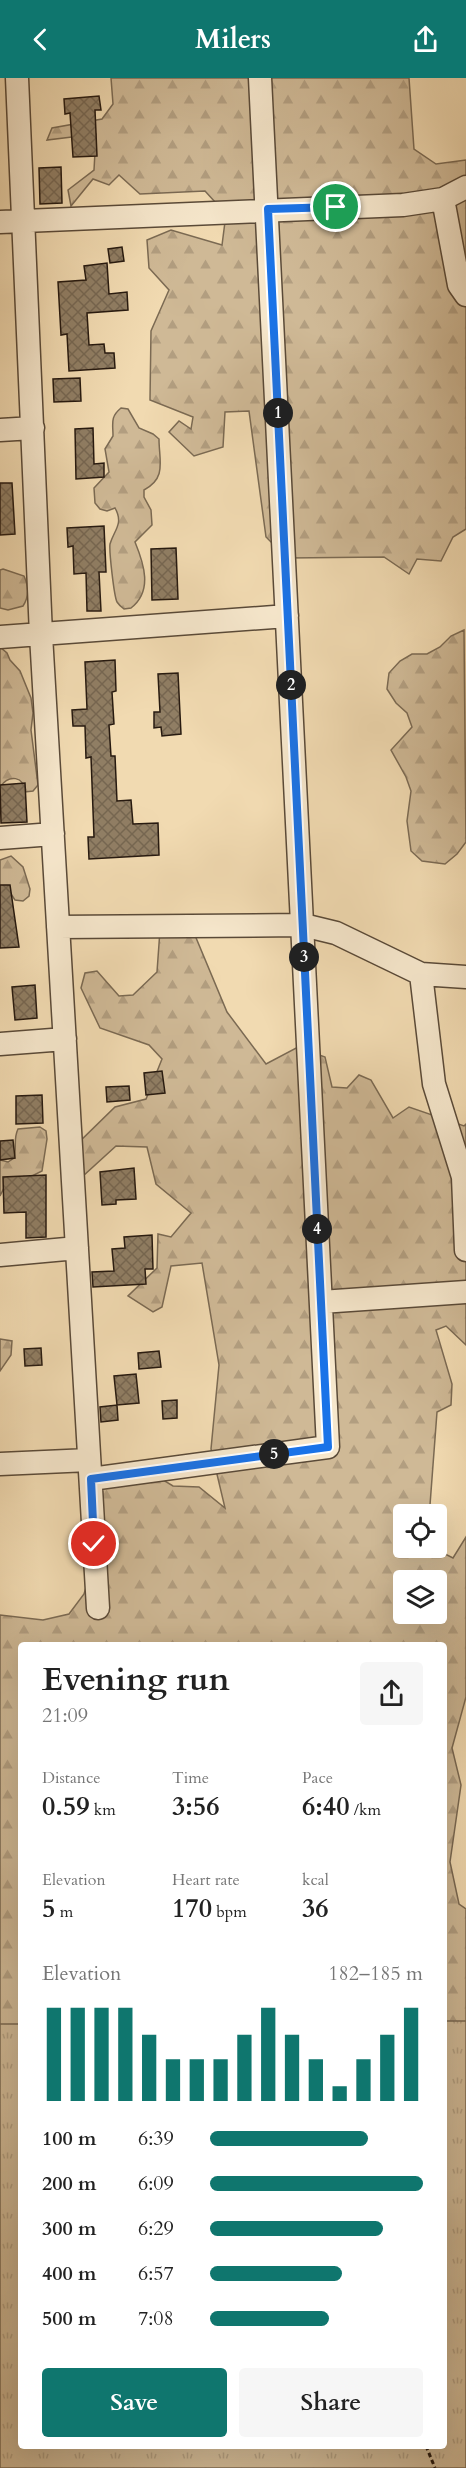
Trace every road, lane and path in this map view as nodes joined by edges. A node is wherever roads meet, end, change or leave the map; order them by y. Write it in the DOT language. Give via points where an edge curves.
graph roads {
  1 [pos="17,78"];
  2 [pos="260,78"];
  3 [pos="466,187"];
  4 [pos="443,199"];
  5 [pos="268,209"];
  6 [pos="22,221"];
  7 [pos="0,222"];
  8 [pos="466,295"];
  9 [pos="33,428"];
  10 [pos="0,430"];
  11 [pos="287,616"];
  12 [pos="41,635"];
  13 [pos="0,637"];
  14 [pos="53,834"];
  15 [pos="0,838"];
  16 [pos="303,925"];
  17 [pos="58,927"];
  18 [pos="421,974"];
  19 [pos="466,977"];
  20 [pos="65,1039"];
  21 [pos="0,1044"];
  22 [pos="77,1248"];
  23 [pos="466,1250"];
  24 [pos="0,1255"];
  25 [pos="466,1292"];
  26 [pos="321,1302"];
  27 [pos="0,1464"];
  28 [pos="90,1470"];
  29 [pos="98,1608"];
  30 [pos="427,2449"];
  31 [pos="435,2468"];
  1 -- 6 [label="street"];
  2 -- 5 [label="street"];
  3 -- 4 [label="street"];
  4 -- 5 [label="street" via="403,205"];
  4 -- 8 [label="street" via="459,285"];
  5 -- 6 [label="street"];
  5 -- 11 [label="street"];
  6 -- 7 [label="street"];
  6 -- 9 [label="street"];
  9 -- 10 [label="street"];
  9 -- 12 [label="street"];
  11 -- 12 [label="street"];
  11 -- 16 [label="street"];
  12 -- 13 [label="street"];
  12 -- 14 [label="street"];
  14 -- 15 [label="street"];
  14 -- 17 [label="street"];
  16 -- 17 [label="street"];
  16 -- 18 [label="street" via="336,933"];
  16 -- 26 [label="street"];
  17 -- 20 [label="street"];
  18 -- 19 [label="street"];
  18 -- 23 [label="street" via="434,1084 463,1177"];
  20 -- 21 [label="street"];
  20 -- 22 [label="street"];
  22 -- 24 [label="street"];
  22 -- 28 [label="street"];
  25 -- 26 [label="street"];
  26 -- 28 [label="street" via="328,1447"];
  27 -- 28 [label="street"];
  28 -- 29 [label="street"];
  30 -- 31 [label="path"];
}
